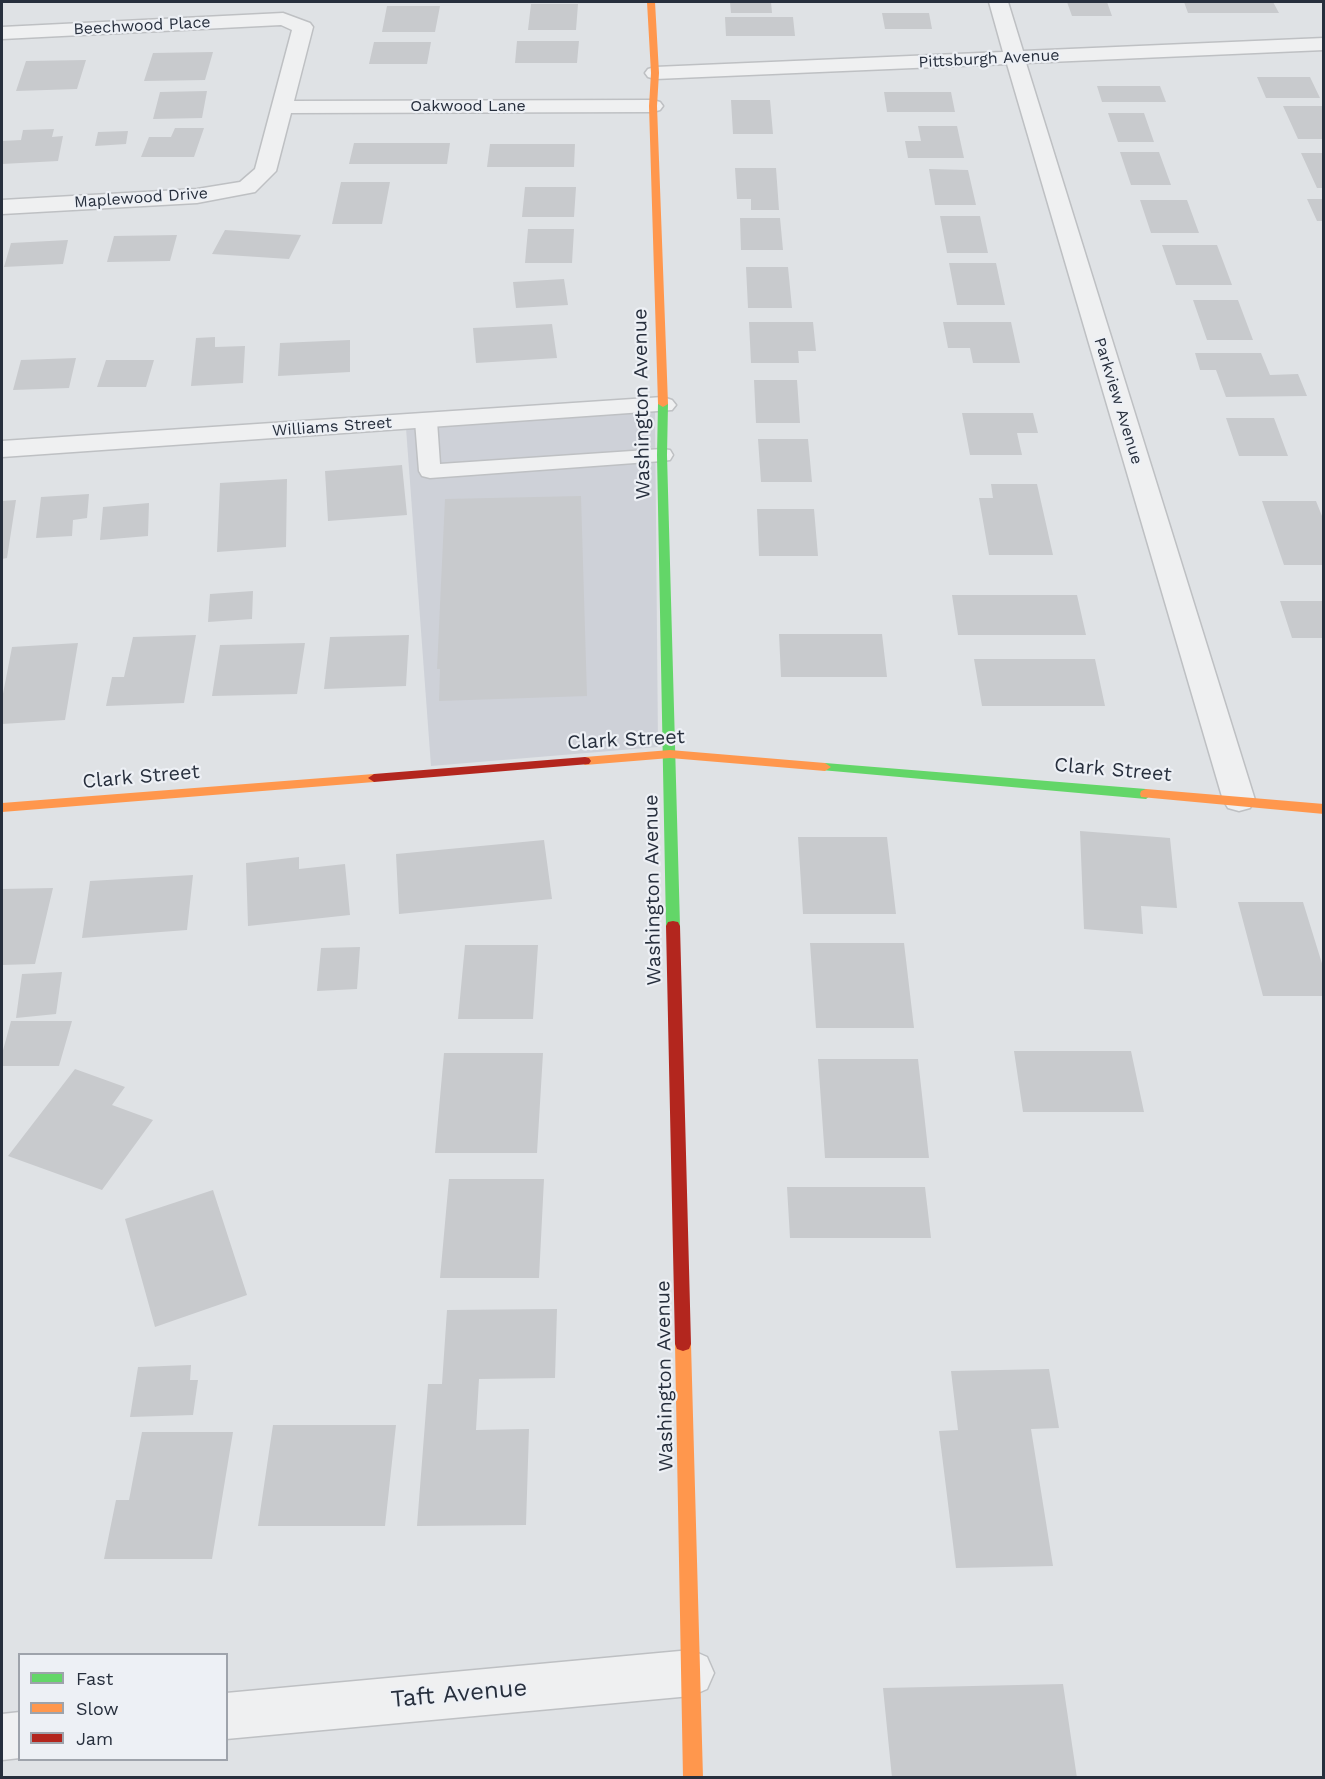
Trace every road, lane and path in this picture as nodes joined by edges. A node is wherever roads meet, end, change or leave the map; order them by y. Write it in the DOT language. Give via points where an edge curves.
graph roads {
  1 [pos="651,2"];
  2 [pos="998,2"];
  3 [pos="283,19"];
  4 [pos="2,33"];
  5 [pos="1323,44"];
  6 [pos="1015,57"];
  7 [pos="655,73"];
  8 [pos="653,106"];
  9 [pos="283,107"];
  10 [pos="2,207"];
  11 [pos="663,405"];
  12 [pos="426,421"];
  13 [pos="2,449"];
  14 [pos="662,455"];
  15 [pos="670,754"];
  16 [pos="1239,800"];
  17 [pos="2,808"];
  18 [pos="1323,809"];
  19 [pos="691,1672"];
  20 [pos="228,1716"];
  21 [pos="18,1736"];
  22 [pos="2,1737"];
  23 [pos="693,1778"];
  1 -- 7 [label="street, Washington Avenue"];
  2 -- 6 [label="street, Parkview Avenue"];
  3 -- 4 [label="street, Beechwood Place"];
  3 -- 9 [label="street, Maplewood Drive" via="303,27"];
  5 -- 6 [label="street, Pittsburgh Avenue"];
  6 -- 7 [label="street, Pittsburgh Avenue"];
  6 -- 16 [label="street, Parkview Avenue"];
  7 -- 8 [label="street, Washington Avenue"];
  8 -- 9 [label="street, Oakwood Lane"];
  8 -- 11 [label="street, Washington Avenue"];
  9 -- 10 [label="street, Maplewood Drive" via="265,171 247,187 197,196"];
  11 -- 12 [label="street, Williams Street"];
  11 -- 14 [label="street, Washington Avenue"];
  12 -- 13 [label="street, Williams Street"];
  12 -- 14 [label="lane" via="430,471"];
  14 -- 15 [label="street, Washington Avenue"];
  15 -- 16 [label="street, Clark Street"];
  15 -- 17 [label="street, Clark Street"];
  15 -- 19 [label="street, Washington Avenue"];
  16 -- 18 [label="street, Clark Street"];
  19 -- 20 [label="street, Taft Avenue"];
  19 -- 23 [label="street, Washington Avenue"];
  21 -- 22 [label="street"];
}
